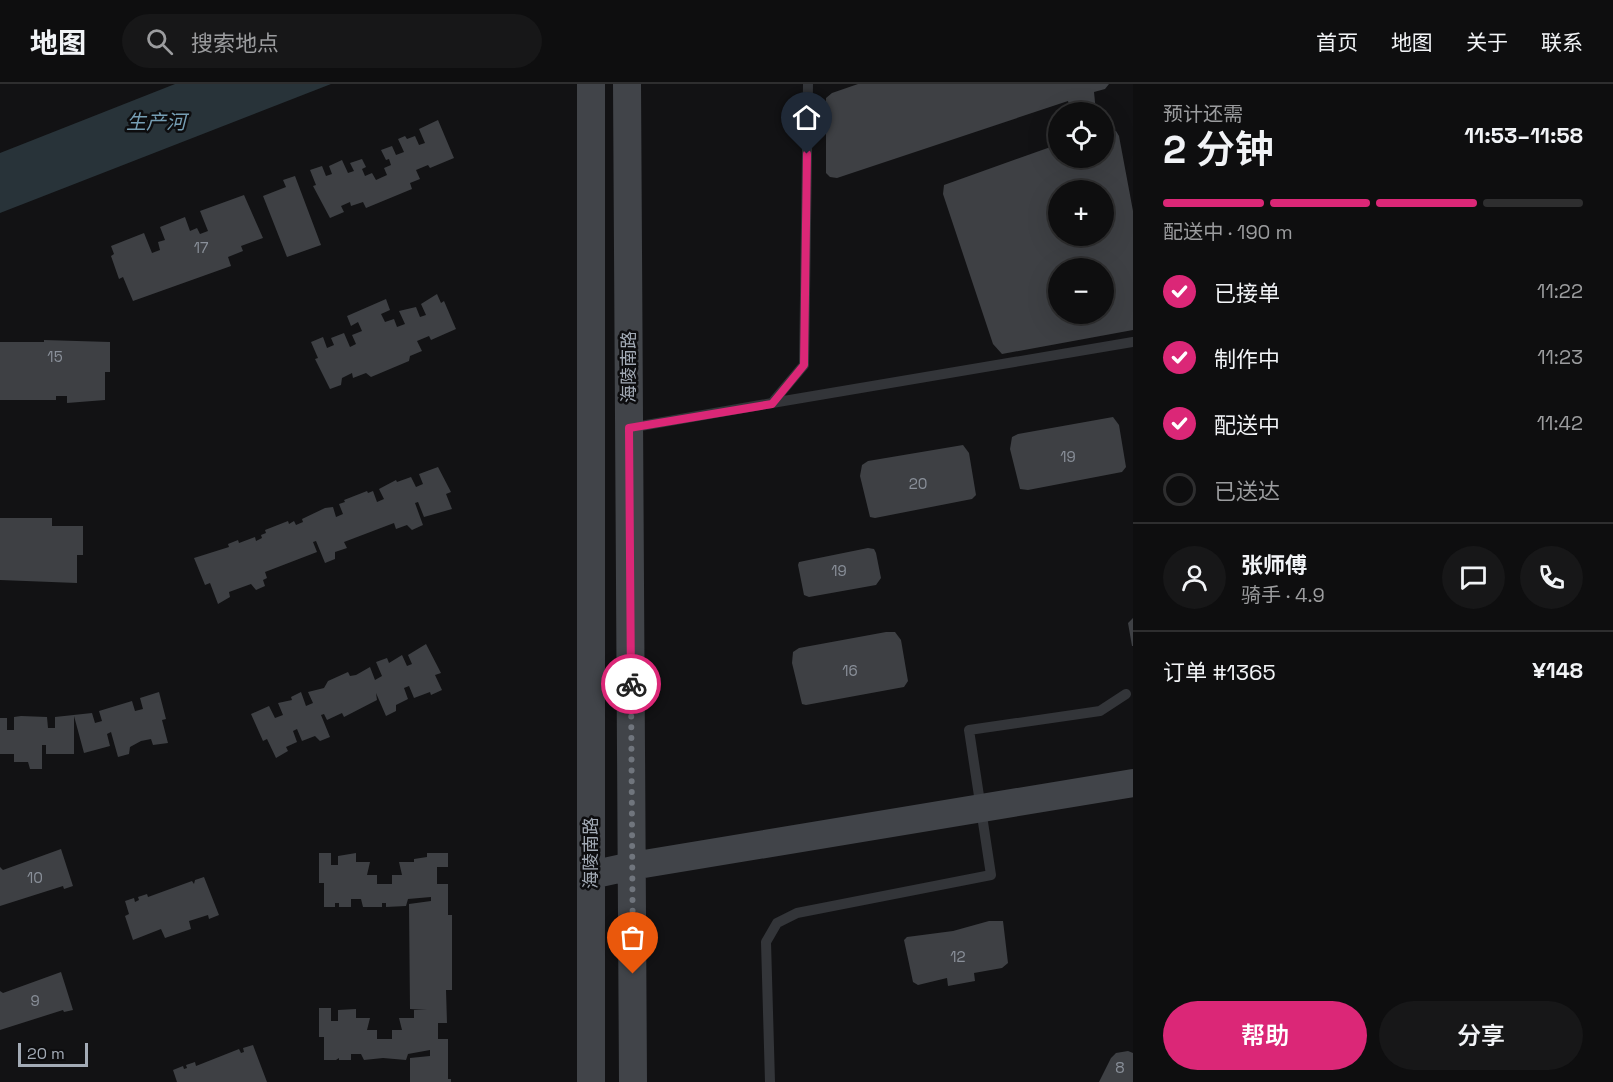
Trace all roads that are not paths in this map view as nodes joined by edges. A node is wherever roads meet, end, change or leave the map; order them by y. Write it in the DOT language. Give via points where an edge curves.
graph roads {
  1 [pos="591,84"];
  2 [pos="627,84"];
  3 [pos="808,84"];
  4 [pos="1133,342"];
  5 [pos="772,404"];
  6 [pos="629,428"];
  7 [pos="1126,694"];
  8 [pos="1133,783"];
  9 [pos="980,808"];
  10 [pos="632,866"];
  11 [pos="591,875"];
  12 [pos="591,1082"];
  13 [pos="633,1082"];
  14 [pos="770,1082"];
  1 -- 11 [label="main road, 海陵南路"];
  2 -- 6 [label="main road, 海陵南路"];
  3 -- 5 [label="lane" via="804,365"];
  4 -- 5 [label="lane"];
  5 -- 6 [label="lane"];
  6 -- 10 [label="main road, 海陵南路"];
  7 -- 9 [label="lane" via="1100,711 969,730"];
  8 -- 9 [label="main road"];
  9 -- 10 [label="main road"];
  9 -- 14 [label="lane" via="991,875 797,913 777,923 766,942"];
  10 -- 11 [label="main road"];
  10 -- 13 [label="main road, 海陵南路"];
  11 -- 12 [label="main road, 海陵南路"];
}
